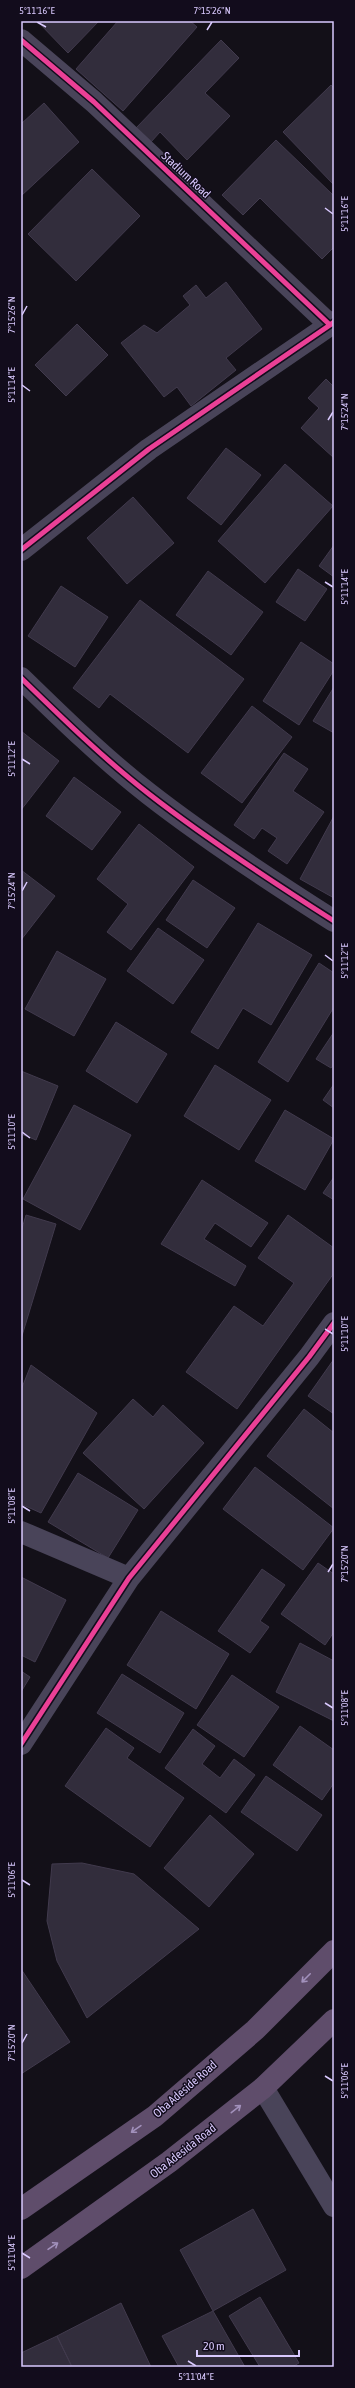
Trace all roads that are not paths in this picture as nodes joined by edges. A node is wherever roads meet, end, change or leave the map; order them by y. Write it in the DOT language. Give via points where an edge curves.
graph roads {
  1 [pos="21,40"];
  2 [pos="332,324"];
  3 [pos="21,550"];
  4 [pos="21,678"];
  5 [pos="334,921"];
  6 [pos="334,1324"];
  7 [pos="21,1532"];
  8 [pos="129,1578"];
  9 [pos="21,1744"];
  10 [pos="334,1951"];
  11 [pos="334,2020"];
  12 [pos="263,2088"];
  13 [pos="334,2206"];
  14 [pos="21,2209"];
  15 [pos="21,2268"];
  1 -- 2 [label="street, Stadium Road" via="94,102"];
  2 -- 3 [label="street" via="149,450"];
  4 -- 5 [label="street" via="50,707 149,793 261,874"];
  6 -- 8 [label="street"];
  7 -- 8 [label="street"];
  8 -- 9 [label="street"];
  10 -- 14 [label="main road, Oba Adeside Road, one-way" via="255,2030 155,2116"];
  11 -- 12 [label="main road, Oba Adesida Road"];
  12 -- 13 [label="street"];
  15 -- 12 [label="main road, Oba Adesida Road, one-way" via="169,2162"];
}
